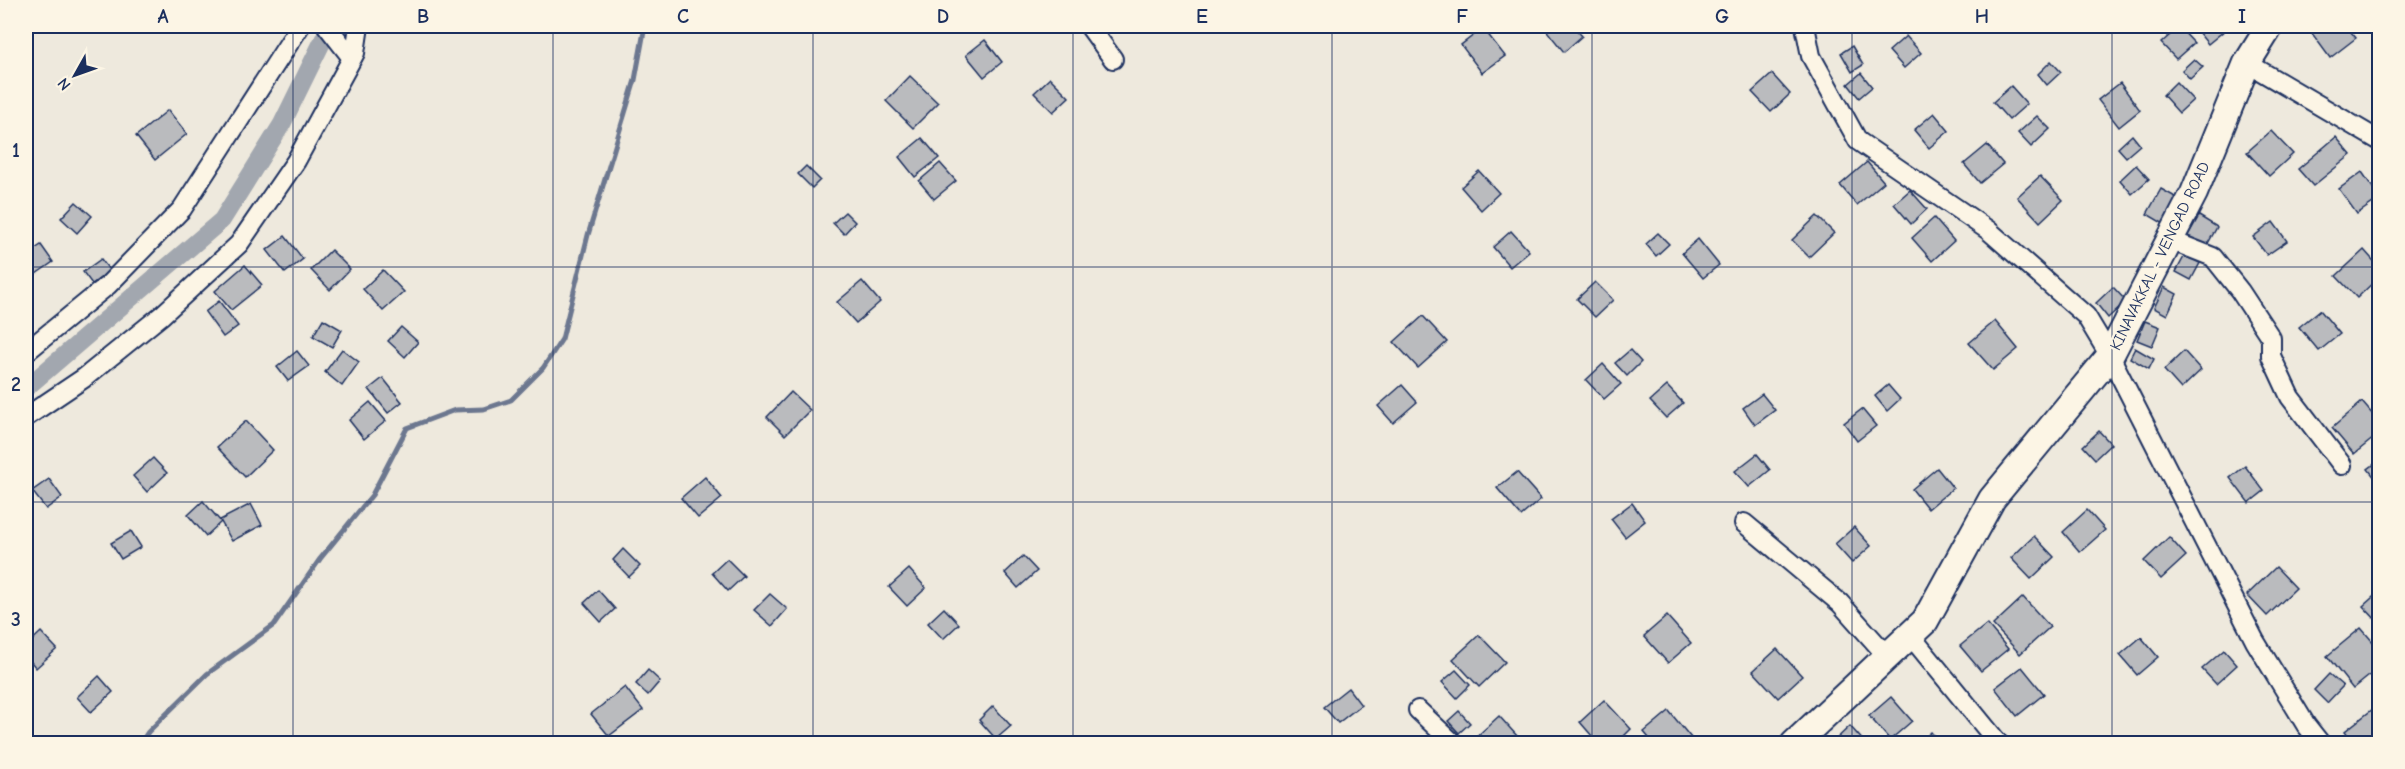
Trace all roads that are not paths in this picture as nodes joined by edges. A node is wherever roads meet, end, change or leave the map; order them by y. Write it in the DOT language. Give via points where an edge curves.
graph roads {
  1 [pos="300,26"];
  2 [pos="327,26"];
  3 [pos="359,26"];
  4 [pos="1089,26"];
  5 [pos="1805,26"];
  6 [pos="2264,29"];
  7 [pos="352,58"];
  8 [pos="1113,59"];
  9 [pos="2247,63"];
  10 [pos="2379,141"];
  11 [pos="2170,240"];
  12 [pos="26,352"];
  13 [pos="2110,356"];
  14 [pos="26,417"];
  15 [pos="2342,465"];
  16 [pos="1744,523"];
  17 [pos="1910,635"];
  18 [pos="1888,657"];
  19 [pos="1418,710"];
  20 [pos="1454,744"];
  21 [pos="1794,744"];
  22 [pos="1999,744"];
  23 [pos="2321,744"];
  1 -- 12 [label="street" via="182,209 108,285"];
  2 -- 7 [label="street"];
  3 -- 7 [label="street"];
  4 -- 8 [label="street"];
  5 -- 13 [label="street" via="1811,56 1858,141 1988,230 2086,316"];
  6 -- 9 [label="main road, KINAVAKKAL - VENGAD ROAD"];
  7 -- 14 [label="street" via="296,161 239,244 145,329 84,378"];
  9 -- 10 [label="street"];
  9 -- 11 [label="main road, KINAVAKKAL - VENGAD ROAD" via="2194,193"];
  11 -- 13 [label="main road, KINAVAKKAL - VENGAD ROAD"];
  11 -- 15 [label="street" via="2213,257 2240,291 2271,338 2271,356 2290,398"];
  13 -- 17 [label="main road, KINAVAKKAL - VENGAD ROAD" via="1992,500 1925,621"];
  13 -- 23 [label="street" via="2255,641"];
  16 -- 18 [label="street" via="1840,603"];
  17 -- 18 [label="main road, KINAVAKKAL - VENGAD ROAD"];
  17 -- 22 [label="street"];
  18 -- 21 [label="main road, KINAVAKKAL - VENGAD ROAD"];
  19 -- 20 [label="street"];
}
